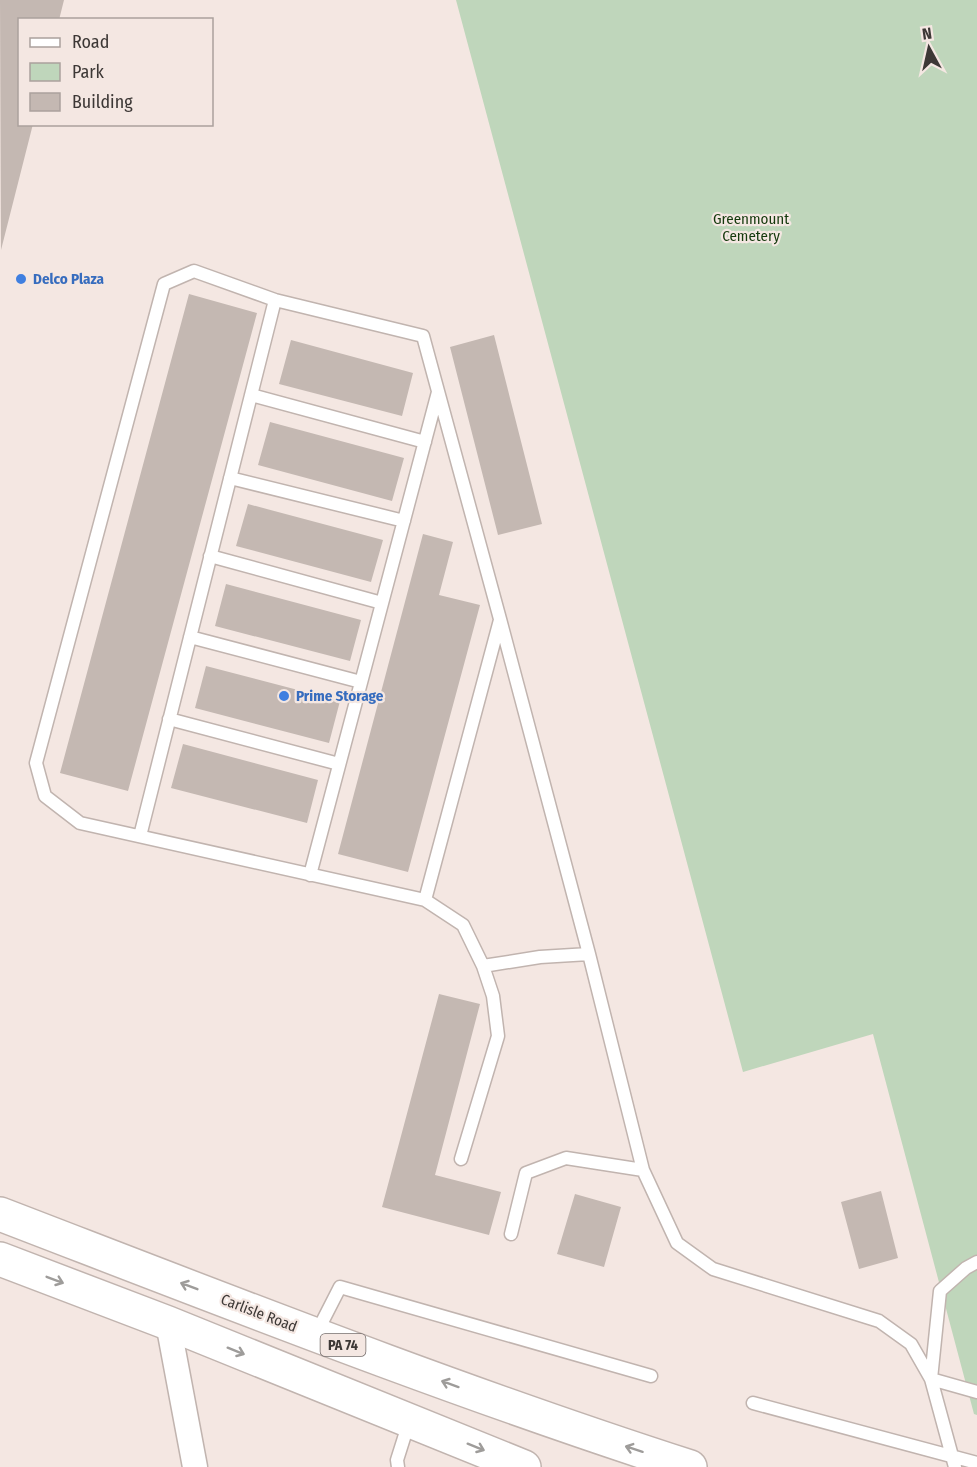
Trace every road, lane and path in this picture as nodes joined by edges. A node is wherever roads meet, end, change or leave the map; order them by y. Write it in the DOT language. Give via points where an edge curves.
graph roads {
  1 [pos="275,300"];
  2 [pos="438,391"];
  3 [pos="251,395"];
  4 [pos="425,442"];
  5 [pos="230,478"];
  6 [pos="404,521"];
  7 [pos="210,556"];
  8 [pos="382,603"];
  9 [pos="500,619"];
  10 [pos="190,637"];
  11 [pos="361,682"];
  12 [pos="169,719"];
  13 [pos="339,764"];
  14 [pos="140,836"];
  15 [pos="310,874"];
  16 [pos="425,900"];
  17 [pos="589,954"];
  18 [pos="483,966"];
  19 [pos="461,1159"];
  20 [pos="643,1170"];
  21 [pos="0,1214"];
  22 [pos="511,1234"];
  23 [pos="0,1259"];
  24 [pos="977,1262"];
  25 [pos="168,1323"];
  26 [pos="315,1335"];
  27 [pos="651,1376"];
  28 [pos="931,1378"];
  29 [pos="977,1392"];
  30 [pos="753,1403"];
  31 [pos="409,1421"];
  32 [pos="953,1462"];
  33 [pos="977,1464"];
  34 [pos="195,1467"];
  35 [pos="398,1467"];
  36 [pos="524,1467"];
  37 [pos="690,1467"];
  1 -- 2 [label="lane" via="423,336"];
  1 -- 3 [label="lane"];
  1 -- 14 [label="lane" via="194,270 164,284 36,763 45,796 80,823"];
  2 -- 4 [label="lane"];
  2 -- 9 [label="lane"];
  3 -- 4 [label="lane"];
  3 -- 5 [label="lane"];
  4 -- 6 [label="lane"];
  5 -- 6 [label="lane"];
  5 -- 7 [label="lane"];
  6 -- 8 [label="lane"];
  7 -- 8 [label="lane"];
  7 -- 10 [label="lane"];
  8 -- 11 [label="lane"];
  9 -- 16 [label="lane"];
  9 -- 17 [label="lane"];
  10 -- 11 [label="lane"];
  10 -- 12 [label="lane"];
  11 -- 13 [label="lane"];
  12 -- 13 [label="lane"];
  12 -- 14 [label="lane"];
  13 -- 15 [label="lane"];
  14 -- 15 [label="lane"];
  15 -- 16 [label="lane"];
  16 -- 18 [label="lane" via="463,925"];
  17 -- 18 [label="lane"];
  17 -- 20 [label="lane"];
  18 -- 19 [label="lane" via="493,996 498,1036"];
  20 -- 22 [label="lane" via="566,1158 526,1173"];
  20 -- 28 [label="lane" via="676,1243 712,1269 879,1321 911,1344"];
  26 -- 21 [label="main road, Carlisle Road / PA 74, one-way"];
  23 -- 25 [label="main road, one-way"];
  24 -- 28 [label="lane" via="940,1291"];
  25 -- 31 [label="main road, one-way"];
  25 -- 34 [label="street"];
  26 -- 27 [label="lane" via="340,1287"];
  37 -- 26 [label="main road, Carlisle Road / PA 74, one-way" via="584,1433"];
  28 -- 29 [label="lane"];
  28 -- 32 [label="lane"];
  30 -- 32 [label="lane"];
  31 -- 35 [label="lane"];
  31 -- 36 [label="main road, one-way"];
  32 -- 33 [label="lane"];
}
